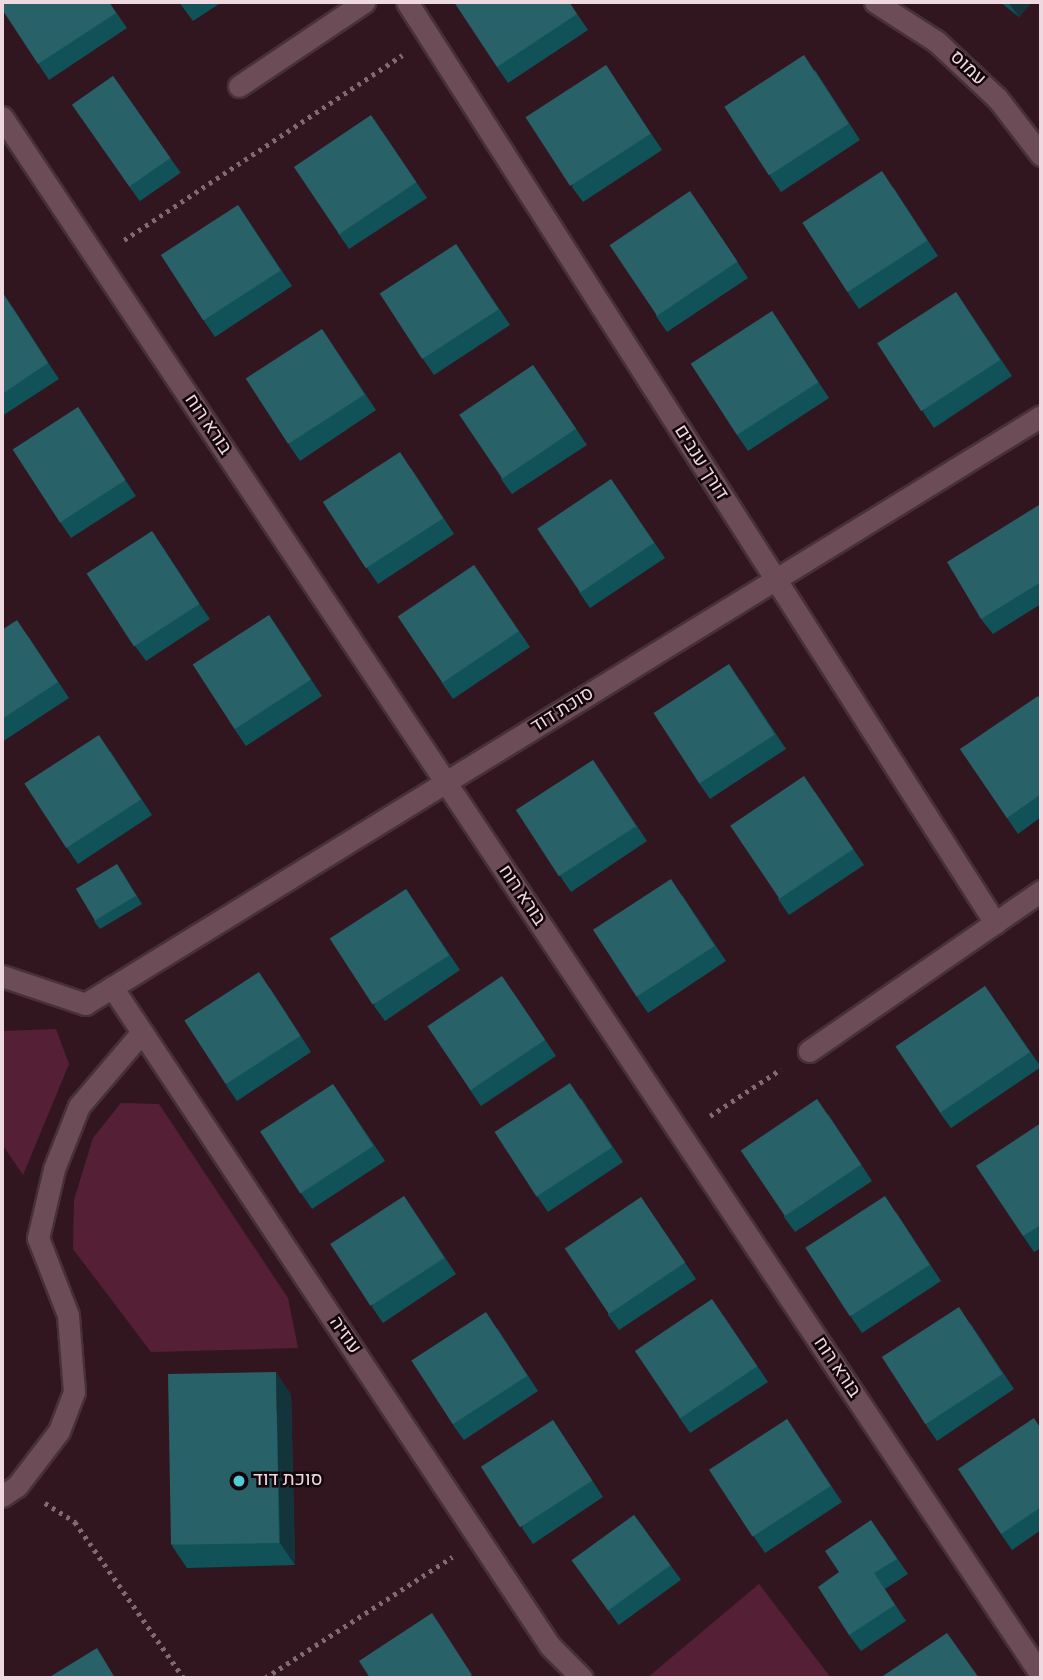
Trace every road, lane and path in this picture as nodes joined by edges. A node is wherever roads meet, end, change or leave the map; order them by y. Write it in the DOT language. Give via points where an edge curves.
graph roads {
  1 [pos="364,2"];
  2 [pos="407,2"];
  3 [pos="875,2"];
  4 [pos="429,37"];
  5 [pos="239,86"];
  6 [pos="2,117"];
  7 [pos="1041,155"];
  8 [pos="96,259"];
  9 [pos="1041,416"];
  10 [pos="775,580"];
  11 [pos="446,783"];
  12 [pos="1041,891"];
  13 [pos="995,923"];
  14 [pos="2,976"];
  15 [pos="112,987"];
  16 [pos="142,1032"];
  17 [pos="808,1051"];
  18 [pos="681,1135"];
  19 [pos="9,1491"];
  20 [pos="479,1540"];
  21 [pos="1041,1675"];
  22 [pos="184,1678"];
  23 [pos="265,1678"];
  24 [pos="582,1678"];
  1 -- 5 [label="street"];
  2 -- 4 [label="street, דורך ענבים"];
  3 -- 7 [label="street, עמוס" via="936,41 997,98"];
  4 -- 8 [label="path"];
  4 -- 10 [label="street, דורך ענבים"];
  6 -- 8 [label="street, בורא רוח"];
  8 -- 11 [label="street, בורא רוח"];
  9 -- 10 [label="street, סוכת דוד"];
  10 -- 11 [label="street, סוכת דוד"];
  10 -- 13 [label="street, דורך ענבים"];
  11 -- 15 [label="street, סוכת דוד"];
  11 -- 18 [label="street, בורא רוח"];
  12 -- 13 [label="street"];
  13 -- 17 [label="street"];
  14 -- 15 [label="street, סוכת דוד" via="85,1004"];
  15 -- 16 [label="street, עוזיה"];
  16 -- 19 [label="street" via="79,1106 54,1169 38,1238 68,1315 74,1392 59,1431"];
  16 -- 20 [label="street, עוזיה"];
  17 -- 18 [label="path"];
  18 -- 21 [label="street, בורא רוח"];
  19 -- 22 [label="path" via="75,1522"];
  20 -- 23 [label="path"];
  20 -- 24 [label="street, עוזיה" via="550,1646"];
}
